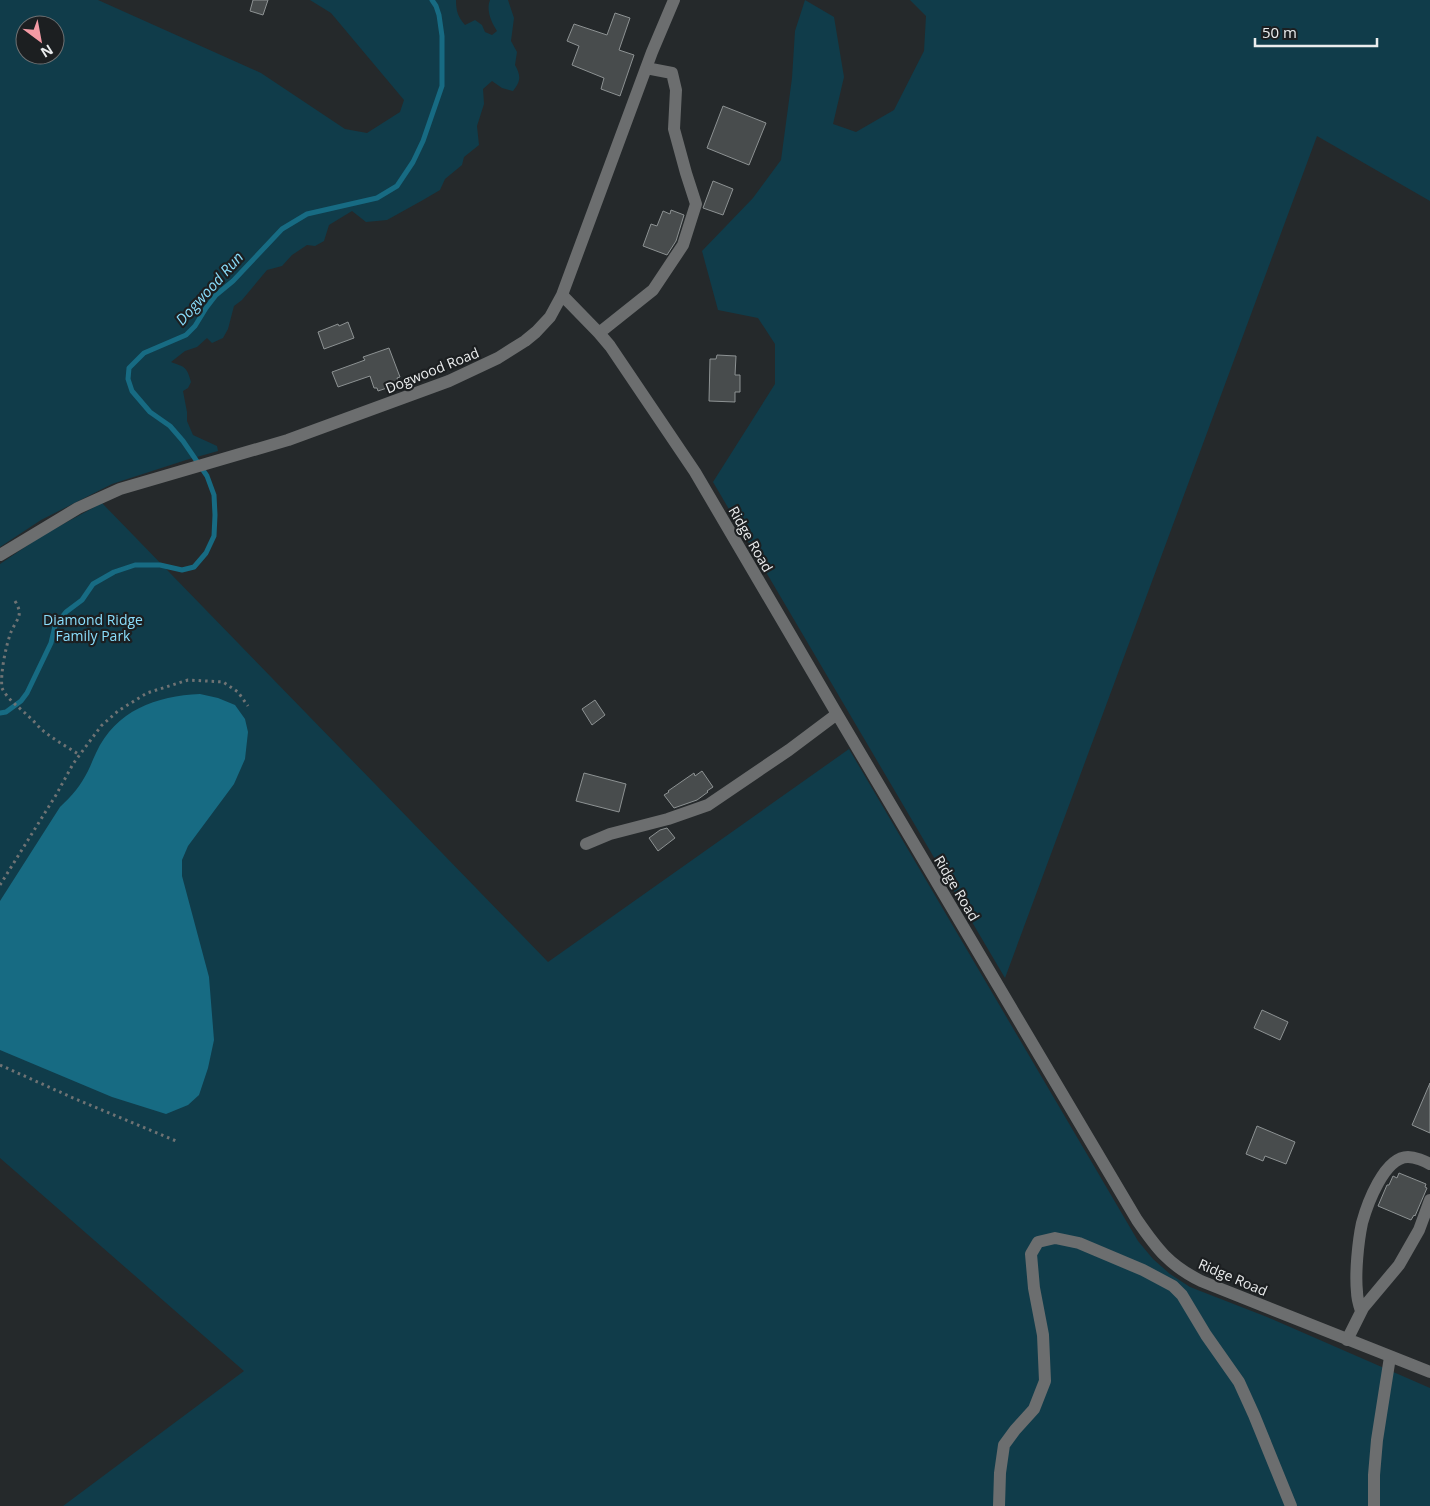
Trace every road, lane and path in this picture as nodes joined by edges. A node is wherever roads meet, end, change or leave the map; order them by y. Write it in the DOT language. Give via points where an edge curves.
graph roads {
  1 [pos="674,0"];
  2 [pos="646,68"];
  3 [pos="562,295"];
  4 [pos="599,333"];
  5 [pos="0,555"];
  6 [pos="16,601"];
  7 [pos="248,706"];
  8 [pos="837,714"];
  9 [pos="78,754"];
  10 [pos="586,844"];
  11 [pos="0,885"];
  12 [pos="0,1065"];
  13 [pos="176,1141"];
  14 [pos="1430,1164"];
  15 [pos="1430,1200"];
  16 [pos="1361,1311"];
  17 [pos="1347,1340"];
  18 [pos="1390,1357"];
  19 [pos="1430,1372"];
  20 [pos="999,1506"];
  21 [pos="1291,1506"];
  22 [pos="1374,1506"];
  1 -- 2 [label="street, Dogwood Road"];
  2 -- 3 [label="street, Dogwood Road"];
  2 -- 4 [label="street" via="672,73 676,90 674,129 696,204 683,245 653,290"];
  3 -- 4 [label="street, Ridge Road"];
  3 -- 5 [label="street, Dogwood Road" via="550,317 536,332 498,358 449,381 288,440 99,497"];
  4 -- 8 [label="street, Ridge Road" via="695,472"];
  6 -- 9 [label="path" via="20,614 10,634 2,666 2,687 41,729"];
  7 -- 9 [label="path" via="238,692 223,682 188,680 147,693 118,710 100,726"];
  8 -- 10 [label="street" via="708,805"];
  8 -- 17 [label="street, Ridge Road" via="1152,1242 1168,1260 1201,1281"];
  9 -- 11 [label="path"];
  12 -- 13 [label="path"];
  14 -- 16 [label="street" via="1407,1157 1397,1161 1388,1168 1375,1188 1362,1223 1357,1293"];
  15 -- 16 [label="street" via="1419,1230 1399,1265"];
  16 -- 17 [label="street"];
  17 -- 18 [label="street, Ridge Road"];
  18 -- 19 [label="street, Ridge Road"];
  18 -- 22 [label="street" via="1377,1440"];
  20 -- 21 [label="street" via="1004,1445 1034,1409 1045,1381 1043,1335 1031,1254 1038,1242 1055,1238 1079,1243 1143,1270 1173,1286 1182,1296 1239,1382"];
}
